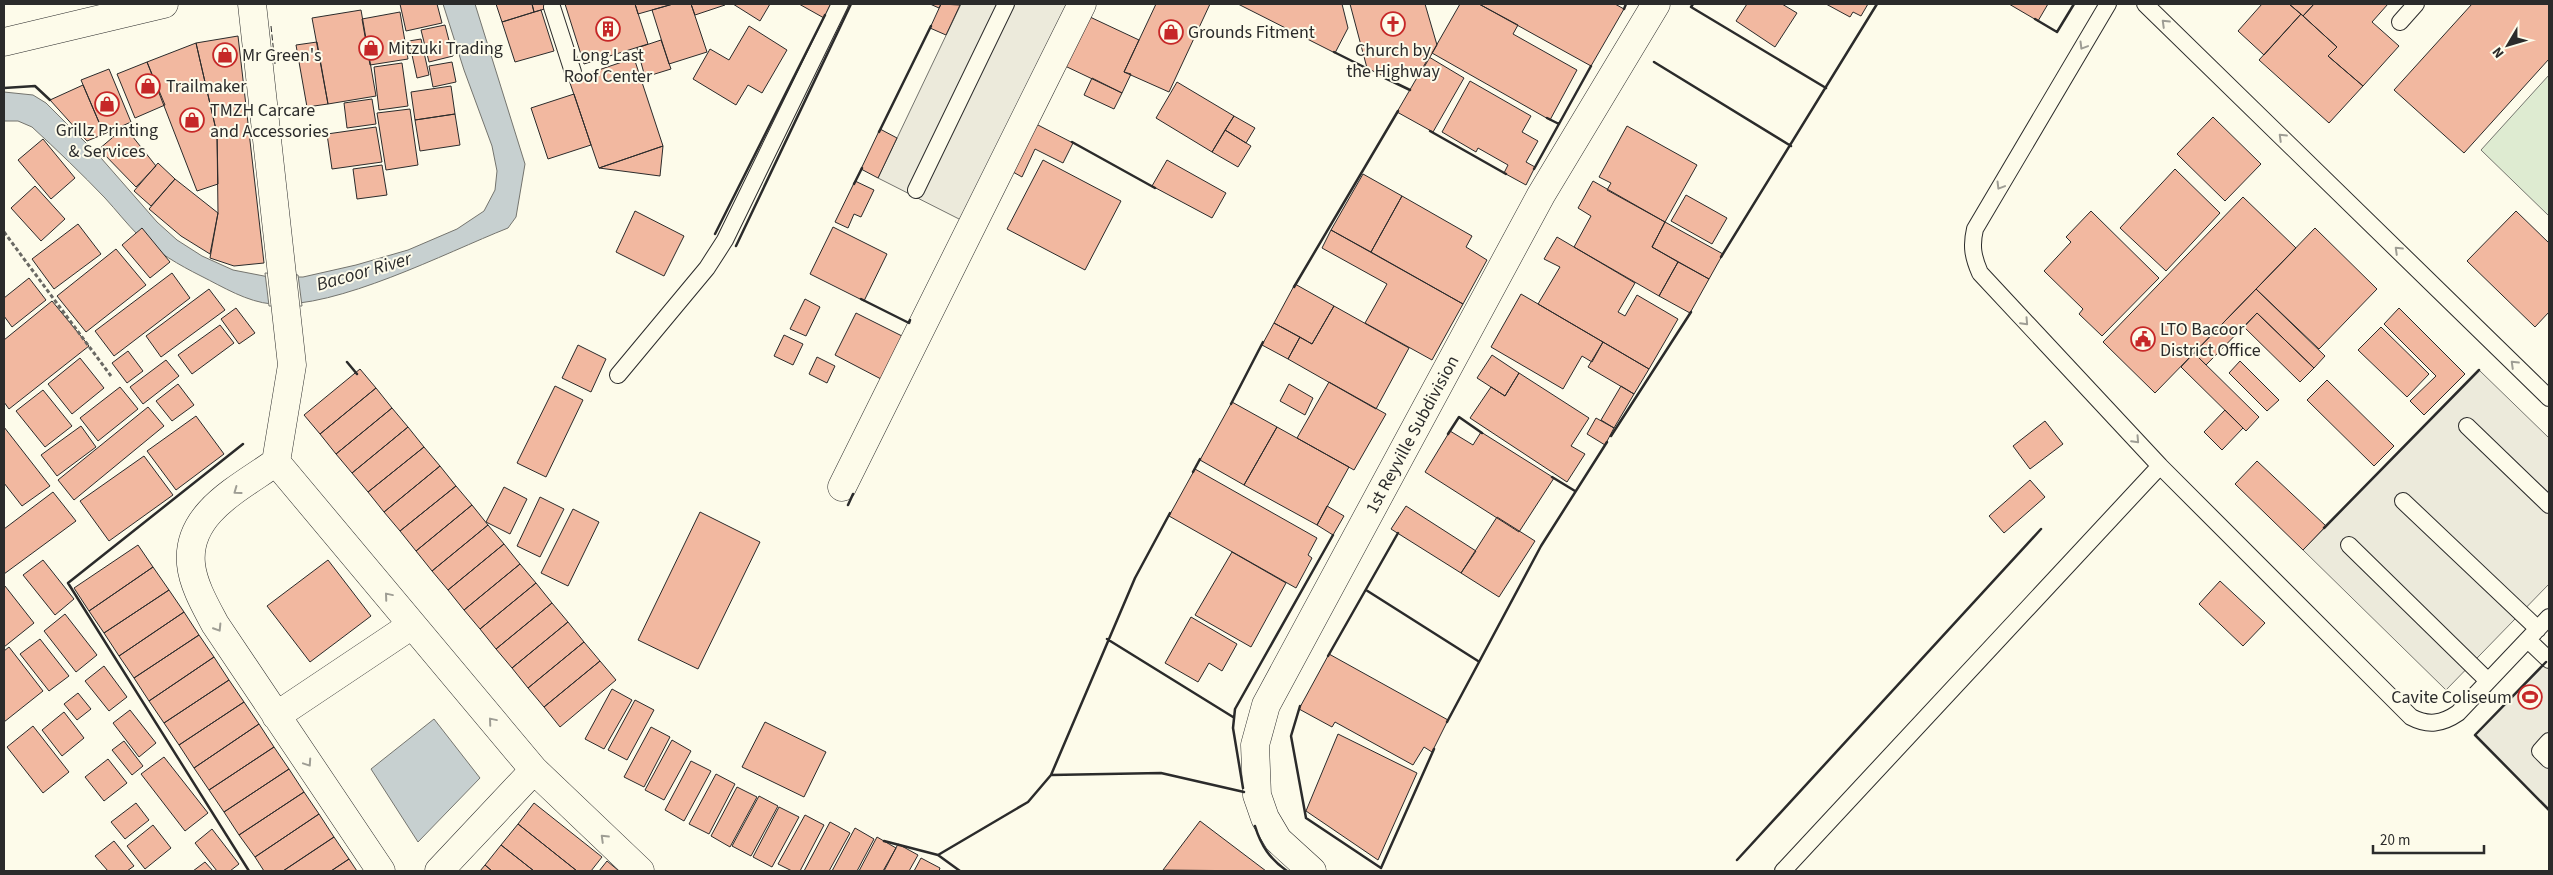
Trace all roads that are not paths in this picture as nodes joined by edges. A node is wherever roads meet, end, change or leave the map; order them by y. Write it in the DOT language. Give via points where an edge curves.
graph roads {
  1 [pos="164,4"];
  2 [pos="252,4"];
  3 [pos="840,4"];
  4 [pos="1006,4"];
  5 [pos="1082,4"];
  6 [pos="1656,4"];
  7 [pos="2108,4"];
  8 [pos="2145,4"];
  9 [pos="2416,4"];
  10 [pos="552,7"];
  11 [pos="2400,22"];
  12 [pos="4,42"];
  13 [pos="573,72"];
  14 [pos="916,190"];
  15 [pos="618,375"];
  16 [pos="2549,398"];
  17 [pos="2467,426"];
  18 [pos="276,462"];
  19 [pos="2160,466"];
  20 [pos="842,487"];
  21 [pos="2403,501"];
  22 [pos="2549,505"];
  23 [pos="2348,545"];
  24 [pos="412,625"];
  25 [pos="2538,628"];
  26 [pos="2549,660"];
  27 [pos="2488,681"];
  28 [pos="276,716"];
  29 [pos="2549,741"];
  30 [pos="2549,760"];
  31 [pos="534,770"];
  32 [pos="381,871"];
  33 [pos="439,871"];
  34 [pos="640,871"];
  35 [pos="1312,871"];
  36 [pos="1783,871"];
  1 -- 12 [label="main road"];
  2 -- 18 [label="main road" via="292,365"];
  3 -- 15 [label="lane" via="726,240 707,268"];
  4 -- 14 [label="lane"];
  5 -- 20 [label="main road"];
  6 -- 35 [label="main road, 1st Reyville Subdivision" via="1541,195 1266,705 1255,746 1257,795 1264,818 1278,840"];
  7 -- 19 [label="lane, one-way" via="1975,229 1972,244 1980,273"];
  16 -- 8 [label="lane, one-way"];
  9 -- 11 [label="lane"];
  10 -- 13 [label="lane"];
  17 -- 22 [label="lane"];
  24 -- 18 [label="main road, one-way"];
  18 -- 28 [label="main road, one-way" via="206,513 194,534 191,565 200,595 215,624"];
  19 -- 27 [label="lane" via="2411,716 2430,723 2450,719"];
  19 -- 36 [label="lane"];
  21 -- 25 [label="lane"];
  23 -- 27 [label="lane"];
  24 -- 28 [label="main road"];
  31 -- 24 [label="main road, one-way"];
  25 -- 26 [label="lane"];
  25 -- 27 [label="lane"];
  28 -- 32 [label="main road, one-way"];
  29 -- 30 [label="lane" via="2540,751"];
  31 -- 33 [label="main road"];
  34 -- 31 [label="main road, one-way"];
}
